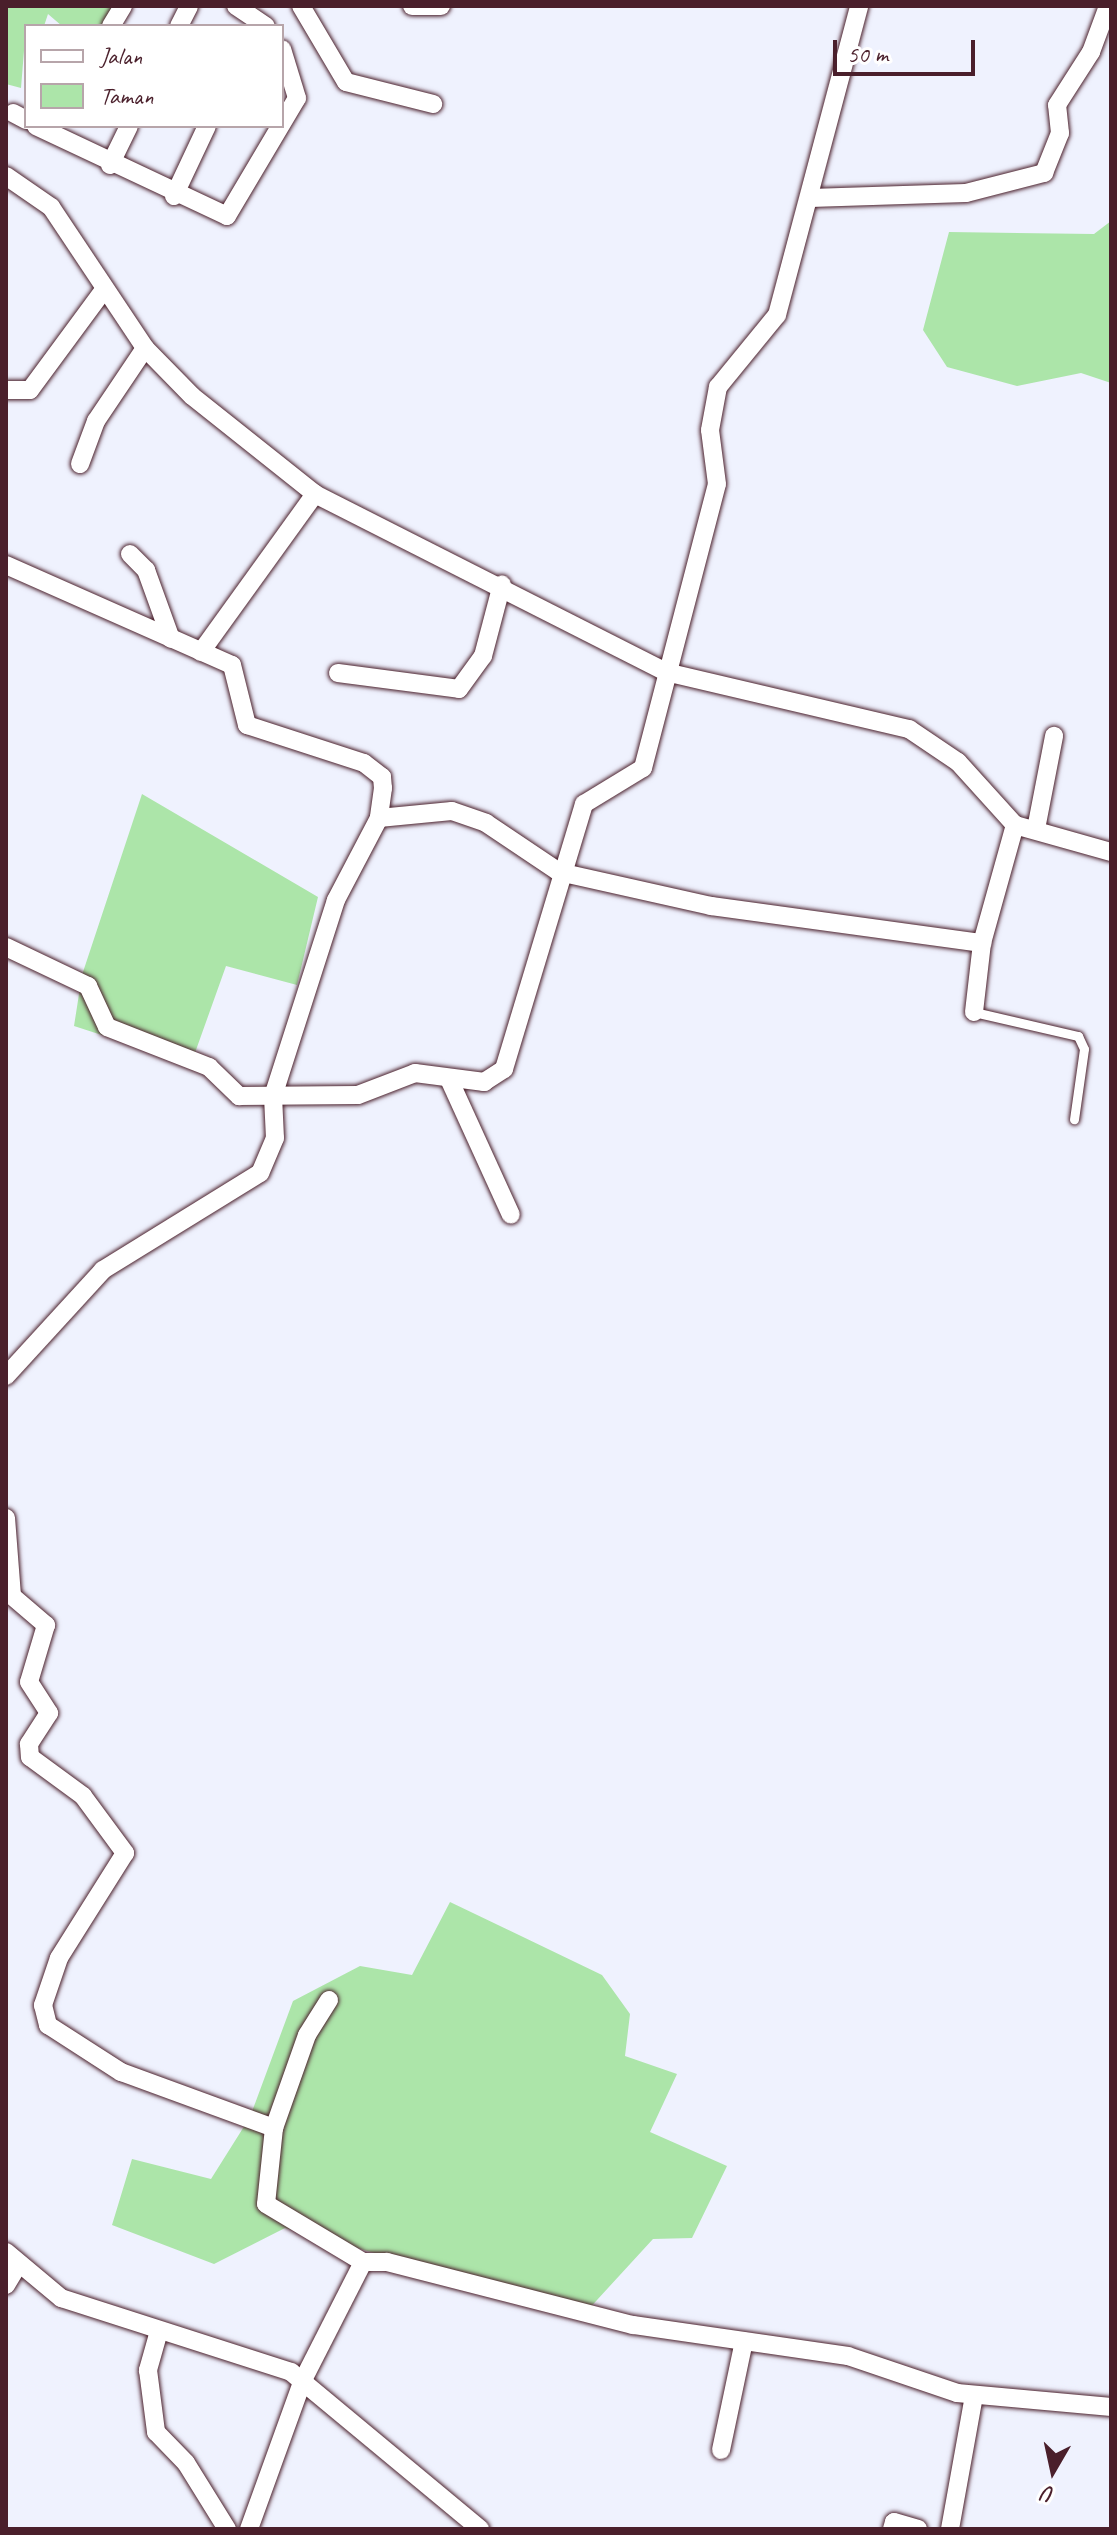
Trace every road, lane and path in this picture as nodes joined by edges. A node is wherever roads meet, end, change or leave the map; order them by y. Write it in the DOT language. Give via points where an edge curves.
graph roads {
  1 [pos="123,6"];
  2 [pos="189,6"];
  3 [pos="236,6"];
  4 [pos="301,6"];
  5 [pos="412,6"];
  6 [pos="441,6"];
  7 [pos="859,6"];
  8 [pos="1108,6"];
  9 [pos="259,23"];
  10 [pos="112,24"];
  11 [pos="180,24"];
  12 [pos="284,56"];
  13 [pos="433,104"];
  14 [pos="284,120"];
  15 [pos="128,128"];
  16 [pos="206,128"];
  17 [pos="279,128"];
  18 [pos="58,132"];
  19 [pos="110,165"];
  20 [pos="6,176"];
  21 [pos="174,196"];
  22 [pos="810,198"];
  23 [pos="103,291"];
  24 [pos="145,348"];
  25 [pos="6,390"];
  26 [pos="80,464"];
  27 [pos="315,494"];
  28 [pos="130,554"];
  29 [pos="6,565"];
  30 [pos="502,584"];
  31 [pos="171,639"];
  32 [pos="201,652"];
  33 [pos="666,672"];
  34 [pos="338,673"];
  35 [pos="1054,736"];
  36 [pos="379,818"];
  37 [pos="1015,825"];
  38 [pos="1036,829"];
  39 [pos="1111,852"];
  40 [pos="559,872"];
  41 [pos="982,943"];
  42 [pos="6,947"];
  43 [pos="974,1012"];
  44 [pos="449,1079"];
  45 [pos="273,1096"];
  46 [pos="1074,1119"];
  47 [pos="511,1215"];
  48 [pos="6,1378"];
  49 [pos="6,1518"];
  50 [pos="329,2000"];
  51 [pos="274,2128"];
  52 [pos="12,2258"];
  53 [pos="363,2262"];
  54 [pos="6,2285"];
  55 [pos="159,2331"];
  56 [pos="744,2341"];
  57 [pos="303,2380"];
  58 [pos="974,2395"];
  59 [pos="1103,2406"];
  60 [pos="721,2450"];
  61 [pos="227,2529"];
  62 [pos="249,2529"];
  63 [pos="480,2529"];
  64 [pos="892,2529"];
  65 [pos="918,2529"];
  66 [pos="950,2529"];
  1 -- 10 [label="street"];
  2 -- 11 [label="street"];
  3 -- 9 [label="street"];
  4 -- 13 [label="street" via="346,82"];
  5 -- 6 [label="street"];
  7 -- 22 [label="street"];
  8 -- 22 [label="street" via="1091,52 1057,105 1060,133 1044,173 966,193"];
  12 -- 14 [label="street" via="297,98"];
  15 -- 19 [label="street"];
  16 -- 21 [label="street"];
  17 -- 21 [label="street" via="227,216"];
  18 -- 19 [label="street"];
  19 -- 21 [label="street"];
  20 -- 23 [label="street" via="51,207"];
  22 -- 33 [label="street" via="777,315 718,387 710,430 717,484"];
  23 -- 24 [label="street"];
  23 -- 25 [label="street" via="30,390"];
  24 -- 26 [label="street" via="96,421"];
  24 -- 27 [label="street" via="192,396"];
  27 -- 30 [label="street" via="410,547"];
  27 -- 32 [label="street"];
  28 -- 31 [label="street" via="146,570"];
  29 -- 31 [label="street"];
  30 -- 33 [label="street"];
  30 -- 34 [label="street" via="483,656 459,689"];
  31 -- 32 [label="street"];
  32 -- 36 [label="street" via="236,670 247,725 373,769 382,777"];
  33 -- 37 [label="street" via="909,729 958,762"];
  33 -- 40 [label="street" via="640,774 588,797"];
  35 -- 38 [label="street"];
  36 -- 40 [label="street" via="452,811 486,823"];
  36 -- 45 [label="street" via="336,900"];
  37 -- 38 [label="street"];
  37 -- 41 [label="street"];
  38 -- 39 [label="street"];
  40 -- 41 [label="street" via="711,906"];
  40 -- 44 [label="street" via="509,1061 490,1080"];
  41 -- 43 [label="street"];
  42 -- 45 [label="street" via="88,986 107,1027 209,1067 239,1096"];
  43 -- 46 [label="lane" via="1078,1036 1084,1049"];
  44 -- 45 [label="street" via="415,1073 358,1095"];
  44 -- 47 [label="street"];
  45 -- 48 [label="street" via="275,1138 260,1173 103,1270"];
  49 -- 51 [label="street" via="12,1596 46,1625 29,1682 49,1713 29,1744 30,1757 83,1796 125,1853 59,1958 43,2005 48,2025 121,2072"];
  50 -- 51 [label="street" via="307,2035"];
  51 -- 53 [label="street" via="266,2204"];
  52 -- 54 [label="street"];
  52 -- 55 [label="street" via="49,2293"];
  53 -- 56 [label="street" via="387,2262 633,2325"];
  53 -- 57 [label="street"];
  55 -- 57 [label="street"];
  55 -- 61 [label="street" via="148,2370 156,2432 186,2463"];
  56 -- 58 [label="street" via="848,2356"];
  56 -- 60 [label="street"];
  57 -- 62 [label="street"];
  57 -- 63 [label="street"];
  58 -- 59 [label="street"];
  58 -- 66 [label="street"];
  64 -- 65 [label="street" via="894,2522"];
}
